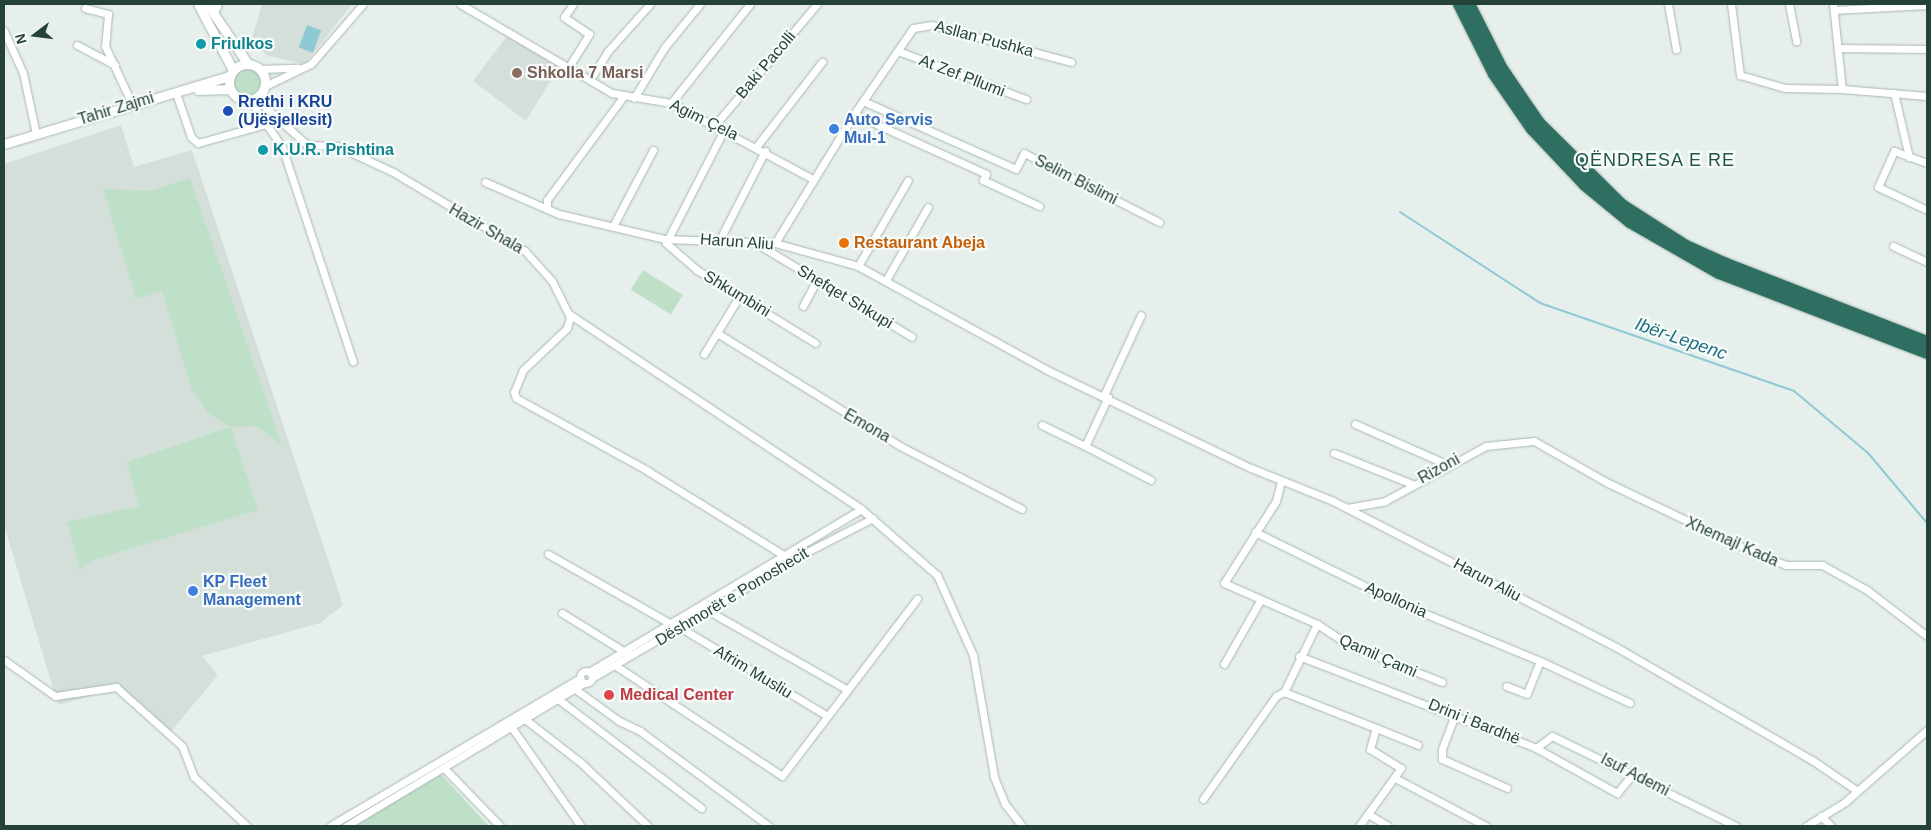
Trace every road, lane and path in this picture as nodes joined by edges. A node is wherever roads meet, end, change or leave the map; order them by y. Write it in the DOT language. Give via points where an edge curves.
graph roads {
  1 [pos="198,4"];
  2 [pos="207,4"];
  3 [pos="218,4"];
  4 [pos="356,4"];
  5 [pos="363,4"];
  6 [pos="460,4"];
  7 [pos="573,4"];
  8 [pos="650,4"];
  9 [pos="700,4"];
  10 [pos="750,4"];
  11 [pos="817,4"];
  12 [pos="1459,4"];
  13 [pos="1469,4"];
  14 [pos="1668,4"];
  15 [pos="1731,4"];
  16 [pos="1789,4"];
  17 [pos="1927,5"];
  18 [pos="1834,7"];
  19 [pos="84,8"];
  20 [pos="214,12"];
  21 [pos="356,13"];
  22 [pos="4,31"];
  23 [pos="1796,41"];
  24 [pos="77,45"];
  25 [pos="1838,48"];
  26 [pos="1676,49"];
  27 [pos="1927,49"];
  28 [pos="898,51"];
  29 [pos="822,62"];
  30 [pos="1071,62"];
  31 [pos="248,64"];
  32 [pos="115,65"];
  33 [pos="301,68"];
  34 [pos="568,68"];
  35 [pos="260,69"];
  36 [pos="231,73"];
  37 [pos="590,80"];
  38 [pos="265,86"];
  39 [pos="230,89"];
  40 [pos="1842,89"];
  41 [pos="1894,93"];
  42 [pos="177,96"];
  43 [pos="1927,96"];
  44 [pos="623,97"];
  45 [pos="634,98"];
  46 [pos="252,99"];
  47 [pos="1026,99"];
  48 [pos="863,101"];
  49 [pos="671,103"];
  50 [pos="132,104"];
  51 [pos="854,114"];
  52 [pos="266,124"];
  53 [pos="715,125"];
  54 [pos="724,130"];
  55 [pos="36,134"];
  56 [pos="4,144"];
  57 [pos="756,147"];
  58 [pos="4,150"];
  59 [pos="653,150"];
  60 [pos="766,151"];
  61 [pos="1909,157"];
  62 [pos="1927,163"];
  63 [pos="813,179"];
  64 [pos="908,180"];
  65 [pos="485,182"];
  66 [pos="1039,206"];
  67 [pos="928,207"];
  68 [pos="547,209"];
  69 [pos="1927,210"];
  70 [pos="1158,222"];
  71 [pos="613,226"];
  72 [pos="664,239"];
  73 [pos="720,239"];
  74 [pos="751,241"];
  75 [pos="775,243"];
  76 [pos="1894,246"];
  77 [pos="1927,262"];
  78 [pos="858,266"];
  79 [pos="817,280"];
  80 [pos="886,280"];
  81 [pos="740,295"];
  82 [pos="803,306"];
  83 [pos="569,314"];
  84 [pos="1141,315"];
  85 [pos="717,333"];
  86 [pos="912,337"];
  87 [pos="1927,342"];
  88 [pos="815,343"];
  89 [pos="1927,353"];
  90 [pos="704,354"];
  91 [pos="353,362"];
  92 [pos="1106,396"];
  93 [pos="1042,424"];
  94 [pos="1355,424"];
  95 [pos="1534,441"];
  96 [pos="1085,446"];
  97 [pos="1334,453"];
  98 [pos="1446,464"];
  99 [pos="1151,480"];
  100 [pos="1281,481"];
  101 [pos="1412,484"];
  102 [pos="1347,508"];
  103 [pos="862,509"];
  104 [pos="1022,509"];
  105 [pos="873,518"];
  106 [pos="1255,532"];
  107 [pos="813,544"];
  108 [pos="548,554"];
  109 [pos="785,556"];
  110 [pos="917,599"];
  111 [pos="1260,601"];
  112 [pos="706,608"];
  113 [pos="562,613"];
  114 [pos="672,624"];
  115 [pos="1316,624"];
  116 [pos="680,628"];
  117 [pos="1927,636"];
  118 [pos="653,640"];
  119 [pos="629,655"];
  120 [pos="1300,656"];
  121 [pos="4,660"];
  122 [pos="1540,661"];
  123 [pos="1224,664"];
  124 [pos="616,666"];
  125 [pos="591,675"];
  126 [pos="582,681"];
  127 [pos="1442,682"];
  128 [pos="1506,686"];
  129 [pos="575,689"];
  130 [pos="846,689"];
  131 [pos="1284,692"];
  132 [pos="558,698"];
  133 [pos="1630,702"];
  134 [pos="826,715"];
  135 [pos="1455,715"];
  136 [pos="526,720"];
  137 [pos="512,728"];
  138 [pos="1376,728"];
  139 [pos="1927,730"];
  140 [pos="1418,744"];
  141 [pos="1536,748"];
  142 [pos="443,767"];
  143 [pos="1633,774"];
  144 [pos="1395,778"];
  145 [pos="1507,788"];
  146 [pos="1856,790"];
  147 [pos="1203,798"];
  148 [pos="701,808"];
  149 [pos="1368,814"];
  150 [pos="1821,816"];
  151 [pos="247,826"];
  152 [pos="330,826"];
  153 [pos="346,826"];
  154 [pos="500,826"];
  155 [pos="581,826"];
  156 [pos="648,826"];
  157 [pos="769,826"];
  158 [pos="1022,826"];
  159 [pos="1359,826"];
  160 [pos="1388,826"];
  161 [pos="1486,826"];
  162 [pos="1736,826"];
  163 [pos="1806,826"];
  164 [pos="1831,826"];
  1 -- 36 [label="street"];
  2 -- 20 [label="street"];
  3 -- 20 [label="street"];
  4 -- 21 [label="street"];
  5 -- 21 [label="street"];
  6 -- 34 [label="street, Agim Çela"];
  7 -- 34 [label="street" via="564,17 588,34"];
  8 -- 37 [label="street" via="608,51"];
  9 -- 45 [label="street" via="664,48"];
  10 -- 49 [label="street"];
  11 -- 53 [label="street, Baki Pacolli"];
  12 -- 89 [label="highway" via="1494,74 1532,129 1585,185 1630,222 1719,272"];
  13 -- 87 [label="highway" via="1497,62 1539,123 1622,205 1705,255"];
  14 -- 26 [label="street"];
  15 -- 40 [label="street" via="1740,75 1785,88"];
  16 -- 23 [label="street"];
  17 -- 18 [label="street"];
  18 -- 25 [label="street"];
  19 -- 32 [label="street" via="108,14 104,41"];
  20 -- 31 [label="street"];
  21 -- 33 [label="street" via="312,63"];
  22 -- 55 [label="street" via="23,73"];
  24 -- 32 [label="street"];
  25 -- 27 [label="street"];
  25 -- 40 [label="street"];
  28 -- 30 [label="street, Asllan Pushka" via="913,28 926,24"];
  28 -- 47 [label="street, At Zef Pllumi"];
  28 -- 48 [label="street, Asllan Pushka"];
  29 -- 57 [label="street"];
  31 -- 35 [label="street"];
  31 -- 36 [label="street"];
  32 -- 50 [label="street"];
  33 -- 35 [label="street"];
  33 -- 38 [label="street"];
  34 -- 37 [label="street, Agim Çela"];
  35 -- 38 [label="street"];
  36 -- 39 [label="street"];
  36 -- 50 [label="street, Tahir Zajmi"];
  37 -- 44 [label="street, Agim Çela"];
  38 -- 46 [label="street"];
  39 -- 42 [label="street, Tahir Zajmi" via="207,87"];
  39 -- 46 [label="street" via="238,98"];
  40 -- 41 [label="street"];
  41 -- 43 [label="street"];
  41 -- 61 [label="street"];
  42 -- 52 [label="street" via="191,137 198,143"];
  42 -- 58 [label="street, Tahir Zajmi"];
  44 -- 45 [label="street, Agim Çela"];
  44 -- 68 [label="street" via="547,200"];
  45 -- 49 [label="street, Agim Çela"];
  46 -- 52 [label="street"];
  46 -- 83 [label="street, Hazir Shala" via="307,145 337,146 393,172 510,240 539,264"];
  48 -- 51 [label="street, Asllan Pushka"];
  48 -- 70 [label="street, Selim Bislimi" via="1016,169 1024,153"];
  49 -- 53 [label="street, Agim Çela"];
  50 -- 55 [label="street, Tahir Zajmi"];
  51 -- 63 [label="street, Asllan Pushka"];
  51 -- 66 [label="street" via="986,174 983,180"];
  52 -- 91 [label="street" via="282,146"];
  53 -- 54 [label="street, Agim Çela"];
  54 -- 57 [label="street, Agim Çela"];
  54 -- 72 [label="street"];
  55 -- 56 [label="street, Tahir Zajmi"];
  57 -- 60 [label="street, Agim Çela"];
  59 -- 71 [label="street"];
  60 -- 63 [label="street, Agim Çela"];
  60 -- 73 [label="street"];
  61 -- 62 [label="street"];
  61 -- 69 [label="street" via="1894,151 1878,188"];
  63 -- 75 [label="street, Asllan Pushka"];
  64 -- 78 [label="street"];
  65 -- 68 [label="street, Harun Aliu"];
  67 -- 80 [label="street"];
  68 -- 71 [label="street, Harun Aliu"];
  71 -- 72 [label="street, Harun Aliu"];
  72 -- 73 [label="street, Harun Aliu"];
  72 -- 81 [label="street, Shkumbini" via="697,270"];
  73 -- 74 [label="street, Harun Aliu"];
  74 -- 75 [label="street, Harun Aliu"];
  74 -- 79 [label="street, Shefqet Shkupi"];
  75 -- 78 [label="street, Harun Aliu"];
  76 -- 77 [label="street"];
  78 -- 80 [label="street, Harun Aliu"];
  79 -- 82 [label="street"];
  79 -- 86 [label="street, Shefqet Shkupi"];
  80 -- 92 [label="street, Harun Aliu" via="1045,369"];
  81 -- 85 [label="street"];
  81 -- 88 [label="street, Shkumbini"];
  83 -- 103 [label="street"];
  83 -- 109 [label="street" via="567,328 523,370 514,392 516,398 648,471"];
  84 -- 92 [label="street"];
  85 -- 90 [label="street"];
  85 -- 104 [label="street, Emona" via="900,446"];
  92 -- 96 [label="street"];
  92 -- 100 [label="street, Harun Aliu"];
  93 -- 96 [label="street"];
  94 -- 98 [label="street"];
  95 -- 98 [label="street, Rizoni" via="1495,444"];
  95 -- 117 [label="street, Xhemajl Kada" via="1608,483 1759,556 1786,565 1822,565 1867,590"];
  96 -- 99 [label="street"];
  97 -- 101 [label="street"];
  98 -- 101 [label="street, Rizoni"];
  100 -- 102 [label="street, Harun Aliu"];
  100 -- 106 [label="street" via="1276,501"];
  101 -- 102 [label="street, Rizoni" via="1384,501"];
  102 -- 146 [label="street, Harun Aliu" via="1637,658 1812,760"];
  103 -- 105 [label="street"];
  103 -- 107 [label="street, Dëshmorët e Ponoshecit"];
  105 -- 107 [label="street, Dëshmorët e Ponoshecit"];
  105 -- 158 [label="street" via="919,554 944,586 973,655 994,777 1005,804"];
  106 -- 111 [label="street, Qamil Çami" via="1224,583"];
  106 -- 122 [label="street, Apollonia" via="1388,597"];
  107 -- 109 [label="street, Dëshmorët e Ponoshecit"];
  107 -- 112 [label="street, Dëshmorët e Ponoshecit"];
  108 -- 114 [label="street, Afrim Musliu"];
  109 -- 112 [label="street, Dëshmorët e Ponoshecit"];
  110 -- 130 [label="street"];
  111 -- 115 [label="street, Qamil Çami"];
  111 -- 123 [label="street"];
  112 -- 114 [label="street, Dëshmorët e Ponoshecit"];
  112 -- 116 [label="street, Dëshmorët e Ponoshecit"];
  112 -- 130 [label="street"];
  113 -- 119 [label="street"];
  114 -- 116 [label="street, Afrim Musliu"];
  114 -- 118 [label="street, Dëshmorët e Ponoshecit"];
  115 -- 120 [label="street"];
  115 -- 127 [label="street, Qamil Çami" via="1349,645"];
  116 -- 118 [label="street, Dëshmorët e Ponoshecit"];
  116 -- 134 [label="street, Afrim Musliu"];
  118 -- 119 [label="street, Dëshmorët e Ponoshecit"];
  119 -- 124 [label="street, Dëshmorët e Ponoshecit"];
  119 -- 125 [label="street, Dëshmorët e Ponoshecit"];
  120 -- 131 [label="street"];
  120 -- 135 [label="street, Drini i Bardhë"];
  121 -- 151 [label="street" via="55,696 116,688 184,748 194,777"];
  122 -- 128 [label="street" via="1527,694"];
  122 -- 133 [label="street, Apollonia"];
  124 -- 125 [label="street, Dëshmorët e Ponoshecit"];
  124 -- 134 [label="street" via="782,776"];
  125 -- 126 [label="street, Dëshmorët e Ponoshecit"];
  125 -- 126 [label="street, Dëshmorët e Ponoshecit" via="582,672"];
  126 -- 129 [label="street, Dëshmorët e Ponoshecit"];
  126 -- 142 [label="street, Dëshmorët e Ponoshecit"];
  129 -- 132 [label="street, Dëshmorët e Ponoshecit"];
  129 -- 157 [label="street" via="619,721 640,731"];
  130 -- 134 [label="street"];
  131 -- 138 [label="street"];
  131 -- 147 [label="street" via="1276,696"];
  132 -- 136 [label="street, Dëshmorët e Ponoshecit"];
  132 -- 148 [label="street"];
  135 -- 141 [label="street, Drini i Bardhë"];
  135 -- 145 [label="street" via="1442,749 1442,759"];
  136 -- 137 [label="street, Dëshmorët e Ponoshecit"];
  136 -- 156 [label="street" via="580,762"];
  137 -- 142 [label="street, Dëshmorët e Ponoshecit"];
  137 -- 155 [label="street"];
  138 -- 140 [label="street"];
  138 -- 144 [label="street" via="1370,749 1401,768"];
  139 -- 146 [label="street" via="1897,760"];
  141 -- 143 [label="street, Isuf Ademi" via="1552,736"];
  141 -- 143 [label="street, Drini i Bardhë" via="1617,793"];
  142 -- 152 [label="street, Dëshmorët e Ponoshecit"];
  142 -- 153 [label="street, Dëshmorët e Ponoshecit"];
  142 -- 154 [label="street"];
  143 -- 162 [label="street, Isuf Ademi"];
  144 -- 149 [label="street"];
  144 -- 161 [label="street"];
  146 -- 150 [label="street"];
  149 -- 159 [label="street"];
  149 -- 160 [label="street"];
  150 -- 163 [label="street"];
  150 -- 164 [label="street"];
}
